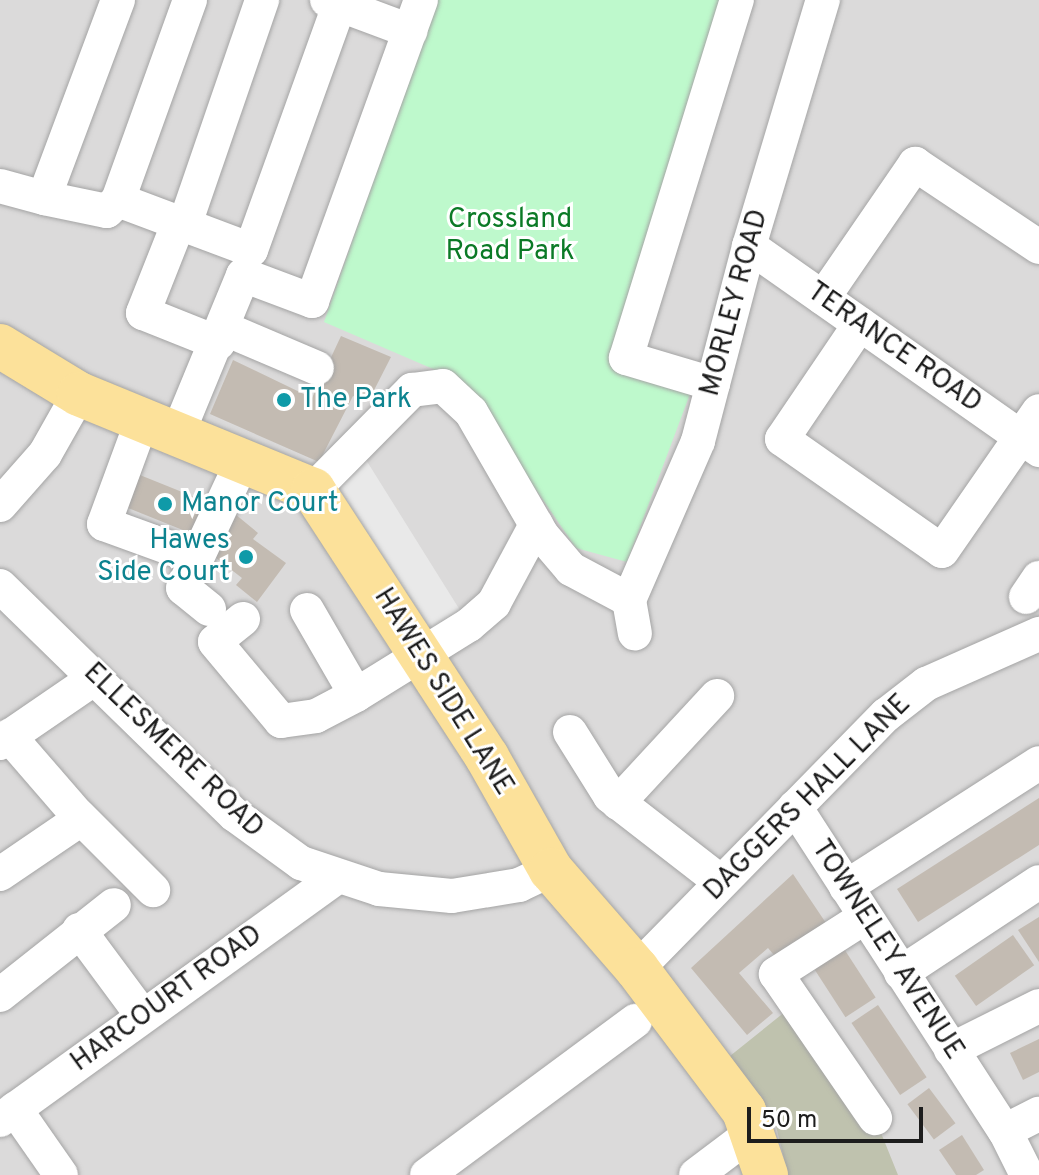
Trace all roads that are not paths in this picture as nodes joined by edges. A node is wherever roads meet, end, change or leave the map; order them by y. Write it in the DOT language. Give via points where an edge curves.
graph roads {
  1 [pos="118,0"];
  2 [pos="190,0"];
  3 [pos="262,0"];
  4 [pos="737,0"];
  5 [pos="823,0"];
  6 [pos="336,1"];
  7 [pos="416,16"];
  8 [pos="0,186"];
  9 [pos="44,198"];
  10 [pos="118,200"];
  11 [pos="182,223"];
  12 [pos="749,246"];
  13 [pos="1039,247"];
  14 [pos="247,263"];
  15 [pos="823,298"];
  16 [pos="860,324"];
  17 [pos="221,336"];
  18 [pos="2,352"];
  19 [pos="317,368"];
  20 [pos="713,384"];
  21 [pos="79,394"];
  22 [pos="161,426"];
  23 [pos="1033,433"];
  24 [pos="243,460"];
  25 [pos="313,490"];
  26 [pos="0,505"];
  27 [pos="536,525"];
  28 [pos="181,552"];
  29 [pos="0,586"];
  30 [pos="629,600"];
  31 [pos="209,609"];
  32 [pos="307,610"];
  33 [pos="243,619"];
  34 [pos="635,633"];
  35 [pos="1039,634"];
  36 [pos="421,656"];
  37 [pos="95,678"];
  38 [pos="356,695"];
  39 [pos="717,696"];
  40 [pos="570,732"];
  41 [pos="5,739"];
  42 [pos="1039,763"];
  43 [pos="618,803"];
  44 [pos="795,807"];
  45 [pos="79,816"];
  46 [pos="551,870"];
  47 [pos="0,874"];
  48 [pos="335,878"];
  49 [pos="721,882"];
  50 [pos="1039,882"];
  51 [pos="846,887"];
  52 [pos="153,890"];
  53 [pos="114,905"];
  54 [pos="865,917"];
  55 [pos="79,930"];
  56 [pos="637,969"];
  57 [pos="901,973"];
  58 [pos="0,995"];
  59 [pos="1039,1006"];
  60 [pos="142,1015"];
  61 [pos="635,1021"];
  62 [pos="951,1050"];
  63 [pos="1039,1114"];
  64 [pos="7,1115"];
  65 [pos="875,1118"];
  66 [pos="1005,1131"];
  67 [pos="753,1132"];
  68 [pos="61,1175"];
  69 [pos="427,1175"];
  70 [pos="696,1175"];
  71 [pos="766,1175"];
  72 [pos="1027,1175"];
  1 -- 9 [label="street"];
  2 -- 10 [label="street"];
  3 -- 11 [label="street"];
  4 -- 20 [label="street" via="626,358"];
  5 -- 12 [label="street, MORLEY ROAD"];
  6 -- 7 [label="street"];
  6 -- 14 [label="street"];
  7 -- 14 [label="street" via="312,301"];
  8 -- 9 [label="street"];
  9 -- 10 [label="street" via="107,211"];
  10 -- 11 [label="street"];
  11 -- 14 [label="street"];
  11 -- 17 [label="street" via="143,313"];
  12 -- 15 [label="street, TERANCE ROAD"];
  12 -- 20 [label="street, MORLEY ROAD"];
  13 -- 15 [label="street" via="915,164"];
  14 -- 17 [label="street"];
  15 -- 16 [label="street, TERANCE ROAD"];
  16 -- 23 [label="street, TERANCE ROAD"];
  16 -- 23 [label="street" via="782,439 942,551"];
  17 -- 19 [label="street"];
  17 -- 22 [label="street"];
  18 -- 21 [label="main road"];
  20 -- 30 [label="street, MORLEY ROAD" via="698,441"];
  21 -- 22 [label="main road"];
  21 -- 26 [label="street" via="45,454"];
  22 -- 24 [label="main road"];
  22 -- 28 [label="street" via="104,524"];
  24 -- 25 [label="main road"];
  24 -- 31 [label="street" via="183,588"];
  25 -- 27 [label="street" via="412,390 443,386 471,412"];
  25 -- 36 [label="main road, HAWES SIDE LANE"];
  27 -- 30 [label="street" via="571,569"];
  27 -- 36 [label="street" via="494,603"];
  29 -- 37 [label="street, ELLESMERE ROAD"];
  30 -- 34 [label="street"];
  32 -- 38 [label="street"];
  33 -- 38 [label="street" via="215,642 281,721 316,716"];
  35 -- 44 [label="street, DAGGERS HALL LANE" via="926,684 886,715"];
  36 -- 38 [label="street"];
  36 -- 46 [label="main road, HAWES SIDE LANE"];
  37 -- 41 [label="street"];
  37 -- 48 [label="street, ELLESMERE ROAD" via="255,832"];
  39 -- 43 [label="street"];
  40 -- 43 [label="street"];
  41 -- 45 [label="street"];
  42 -- 51 [label="street"];
  43 -- 49 [label="street"];
  44 -- 49 [label="street, DAGGERS HALL LANE"];
  44 -- 51 [label="street, TOWNELEY AVENUE"];
  45 -- 47 [label="street"];
  45 -- 52 [label="street"];
  46 -- 48 [label="street, ELLESMERE ROAD" via="519,885 452,896 379,889"];
  46 -- 56 [label="main road, HAWES SIDE LANE"];
  48 -- 60 [label="street, HARCOURT ROAD"];
  49 -- 56 [label="street, DAGGERS HALL LANE"];
  50 -- 57 [label="street"];
  51 -- 54 [label="street, TOWNELEY AVENUE"];
  53 -- 55 [label="street"];
  54 -- 57 [label="street, TOWNELEY AVENUE"];
  54 -- 65 [label="street" via="776,974"];
  55 -- 58 [label="street" via="63,949"];
  55 -- 60 [label="street"];
  56 -- 67 [label="main road, HAWES SIDE LANE" via="744,1111"];
  57 -- 62 [label="street, TOWNELEY AVENUE"];
  59 -- 62 [label="street"];
  60 -- 64 [label="street, HARCOURT ROAD"];
  61 -- 69 [label="street"];
  62 -- 66 [label="street, TOWNELEY AVENUE"];
  63 -- 66 [label="street"];
  64 -- 68 [label="street"];
  66 -- 72 [label="street, TOWNELEY AVENUE"];
  67 -- 70 [label="street"];
  67 -- 71 [label="main road, HAWES SIDE LANE"];
}
